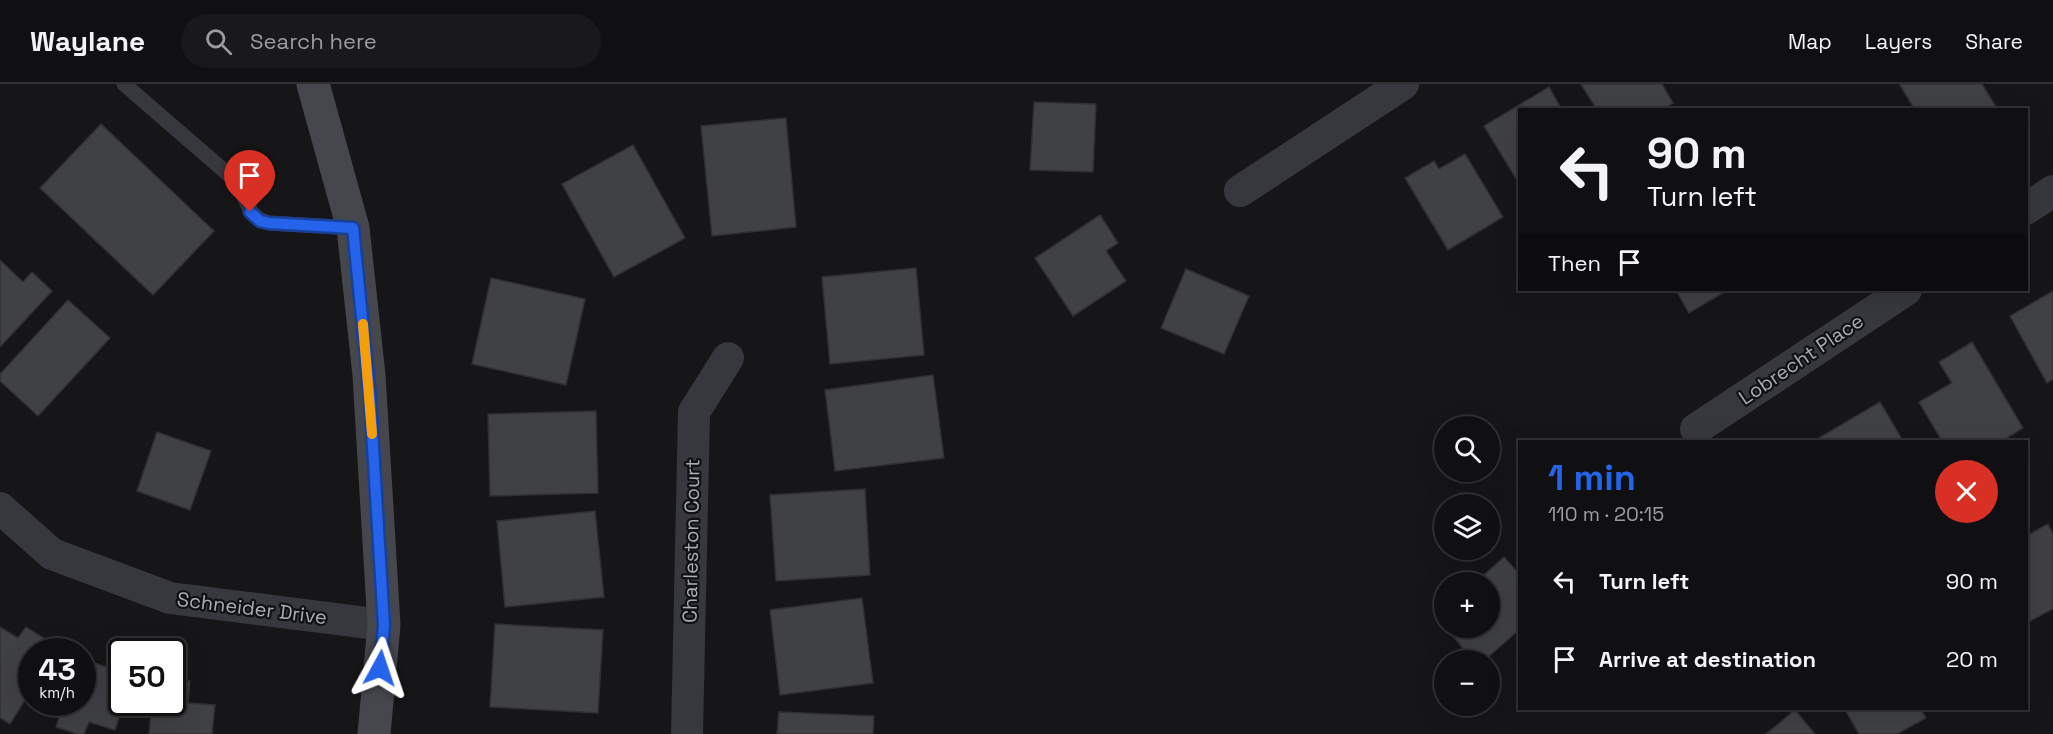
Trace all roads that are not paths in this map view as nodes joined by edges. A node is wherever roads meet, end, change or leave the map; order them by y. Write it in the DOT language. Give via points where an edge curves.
graph roads {
  1 [pos="124,84"];
  2 [pos="313,84"];
  3 [pos="1403,84"];
  4 [pos="1240,191"];
  5 [pos="2053,191"];
  6 [pos="2028,208"];
  7 [pos="353,228"];
  8 [pos="1903,291"];
  9 [pos="728,358"];
  10 [pos="1696,429"];
  11 [pos="0,508"];
  12 [pos="384,625"];
  13 [pos="374,734"];
  14 [pos="687,734"];
  1 -- 7 [label="lane" via="237,181 250,212 260,221"];
  2 -- 7 [label="main road"];
  3 -- 4 [label="street"];
  5 -- 6 [label="street"];
  7 -- 12 [label="main road" via="369,375"];
  8 -- 10 [label="street, Lobrecht Place"];
  9 -- 14 [label="street, Charleston Court" via="694,412"];
  11 -- 12 [label="street, Schneider Drive" via="52,554 170,598"];
  12 -- 13 [label="main road"];
}
